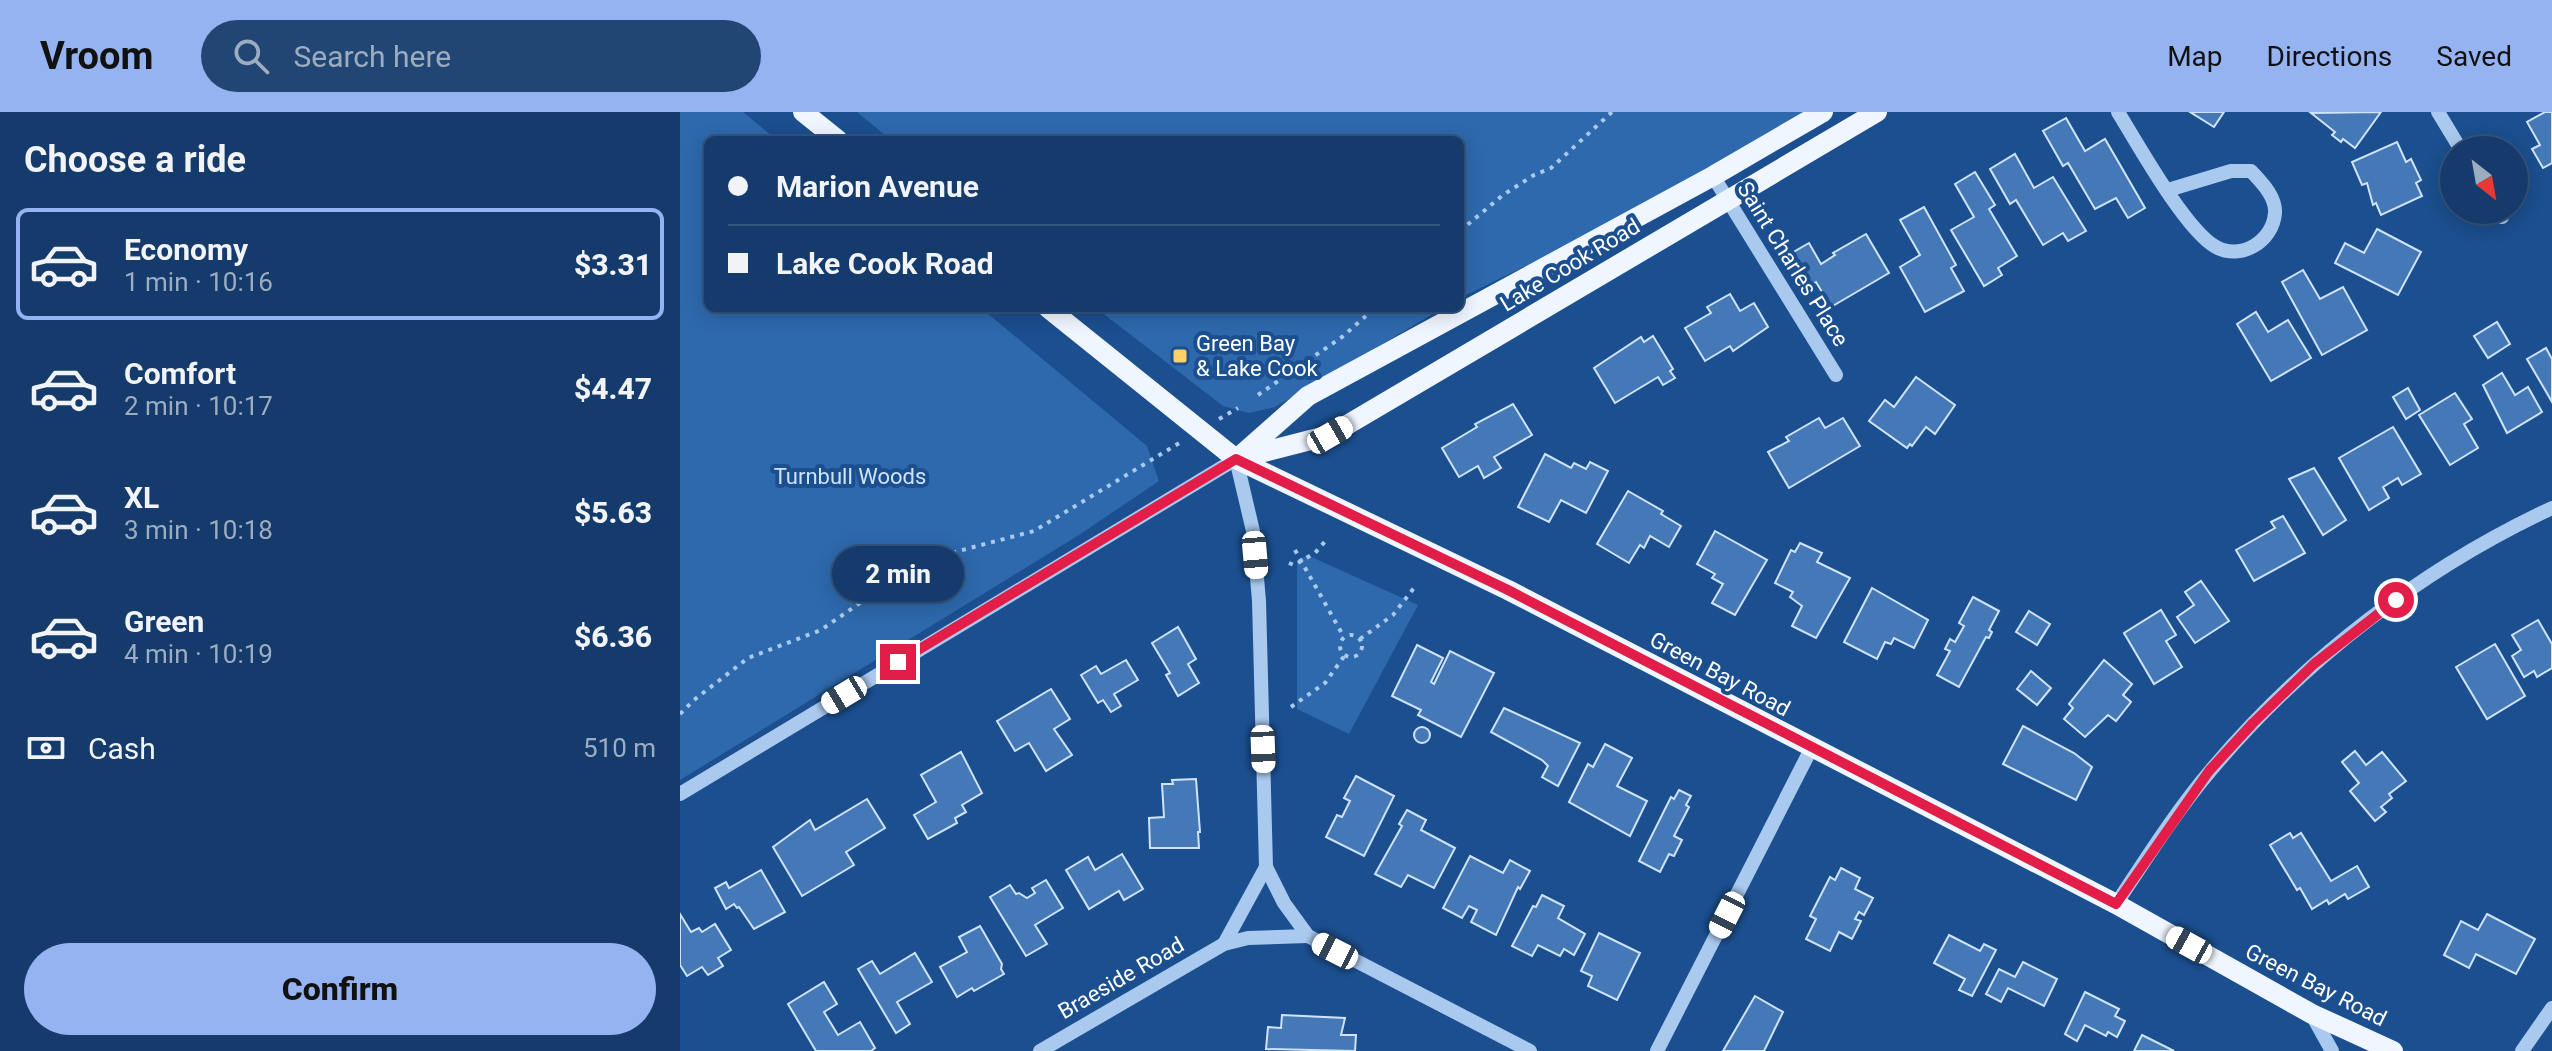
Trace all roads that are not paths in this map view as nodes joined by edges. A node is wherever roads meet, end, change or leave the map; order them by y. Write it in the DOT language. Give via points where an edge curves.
graph roads {
  1 [pos="803,112"];
  2 [pos="1823,112"];
  3 [pos="1877,112"];
  4 [pos="2118,112"];
  5 [pos="2438,112"];
  6 [pos="833,136"];
  7 [pos="2453,136"];
  8 [pos="1713,176"];
  9 [pos="2168,190"];
  10 [pos="1728,200"];
  11 [pos="1464,311"];
  12 [pos="1053,312"];
  13 [pos="1463,312"];
  14 [pos="1836,375"];
  15 [pos="1236,459"];
  16 [pos="2552,508"];
  17 [pos="1811,749"];
  18 [pos="680,794"];
  19 [pos="1266,867"];
  20 [pos="2116,904"];
  21 [pos="1308,936"];
  22 [pos="1224,944"];
  23 [pos="2552,1008"];
  24 [pos="2312,1014"];
  25 [pos="1040,1051"];
  26 [pos="1530,1051"];
  27 [pos="1657,1051"];
  28 [pos="2332,1051"];
  29 [pos="2393,1051"];
  30 [pos="2522,1051"];
  1 -- 6 [label="main road"];
  2 -- 8 [label="main road, Lake Cook Road"];
  3 -- 10 [label="main road, Lake Cook Road"];
  4 -- 9 [label="street"];
  5 -- 7 [label="street"];
  8 -- 10 [label="street, Saint Charles Place"];
  8 -- 11 [label="main road, Lake Cook Road"];
  9 -- 9 [label="street" via="2202,236 2217,248 2234,252 2253,249 2275,212 2268,189 2251,171 2231,171"];
  10 -- 14 [label="street, Saint Charles Place"];
  10 -- 15 [label="main road, Lake Cook Road" via="1330,435"];
  12 -- 15 [label="main road, Green Bay Road"];
  13 -- 15 [label="main road, Lake Cook Road" via="1308,396"];
  15 -- 17 [label="main road, Green Bay Road" via="1508,590"];
  15 -- 18 [label="street, Lake Cook Road"];
  15 -- 19 [label="street" via="1253,531 1259,601"];
  16 -- 20 [label="street" via="2416,584 2314,664 2209,771"];
  17 -- 20 [label="main road, Green Bay Road"];
  17 -- 27 [label="street"];
  19 -- 21 [label="street"];
  19 -- 22 [label="street"];
  20 -- 24 [label="main road, Green Bay Road"];
  21 -- 22 [label="street, Braeside Road"];
  21 -- 26 [label="street"];
  22 -- 25 [label="street, Braeside Road"];
  23 -- 30 [label="street"];
  24 -- 28 [label="street"];
  24 -- 29 [label="main road, Green Bay Road"];
}
